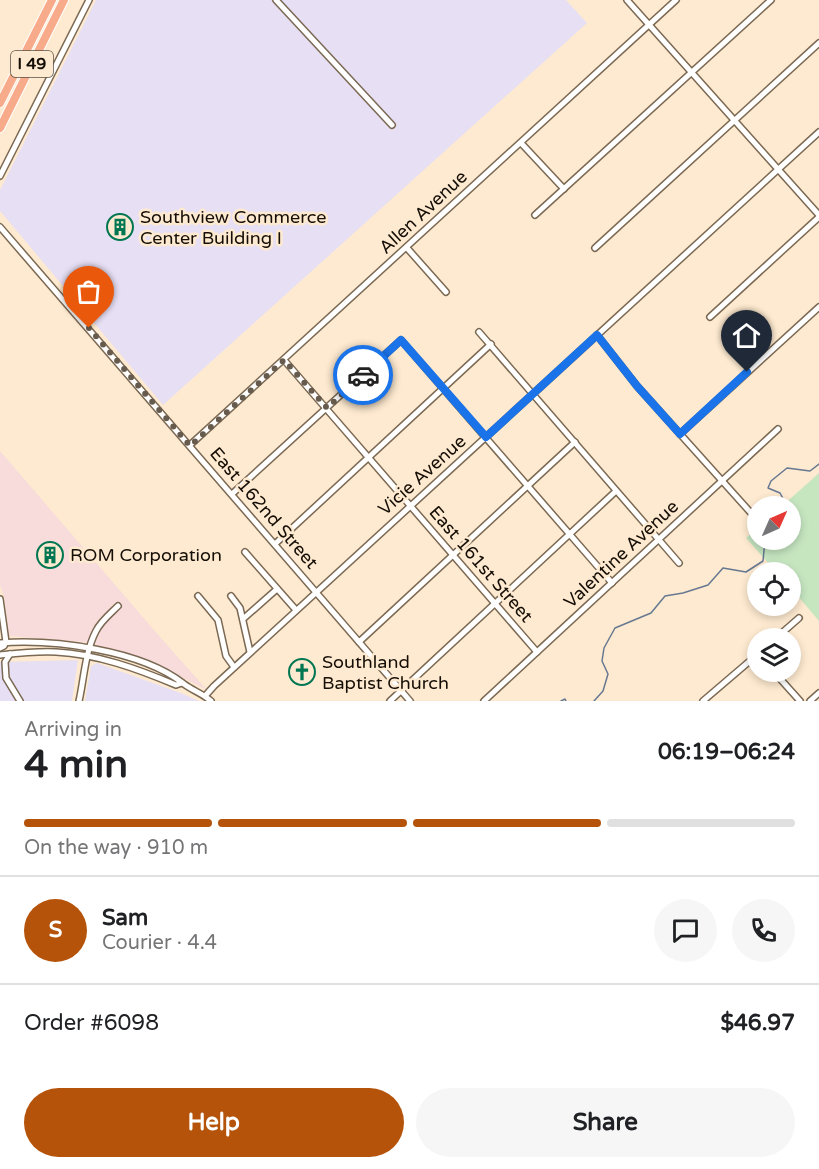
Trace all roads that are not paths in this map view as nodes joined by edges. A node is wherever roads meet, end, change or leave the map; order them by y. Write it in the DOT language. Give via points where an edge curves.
graph roads {
  1 [pos="52,0"];
  2 [pos="64,0"];
  3 [pos="89,0"];
  4 [pos="276,0"];
  5 [pos="627,0"];
  6 [pos="676,0"];
  7 [pos="771,0"];
  8 [pos="650,24"];
  9 [pos="819,43"];
  10 [pos="693,72"];
  11 [pos="0,104"];
  12 [pos="735,121"];
  13 [pos="392,125"];
  14 [pos="0,128"];
  15 [pos="819,132"];
  16 [pos="521,143"];
  17 [pos="778,169"];
  18 [pos="0,176"];
  19 [pos="564,189"];
  20 [pos="536,215"];
  21 [pos="819,216"];
  22 [pos="0,227"];
  23 [pos="407,248"];
  24 [pos="595,248"];
  25 [pos="446,292"];
  26 [pos="819,307"];
  27 [pos="710,317"];
  28 [pos="479,332"];
  29 [pos="597,335"];
  30 [pos="491,344"];
  31 [pos="284,360"];
  32 [pos="444,389"];
  33 [pos="533,393"];
  34 [pos="327,408"];
  35 [pos="778,429"];
  36 [pos="680,434"];
  37 [pos="486,437"];
  38 [pos="575,442"];
  39 [pos="190,446"];
  40 [pos="369,457"];
  41 [pos="722,482"];
  42 [pos="528,486"];
  43 [pos="616,491"];
  44 [pos="232,494"];
  45 [pos="411,505"];
  46 [pos="747,509"];
  47 [pos="569,534"];
  48 [pos="659,540"];
  49 [pos="275,544"];
  50 [pos="245,552"];
  51 [pos="454,555"];
  52 [pos="679,563"];
  53 [pos="612,583"];
  54 [pos="277,589"];
  55 [pos="316,592"];
  56 [pos="198,596"];
  57 [pos="231,596"];
  58 [pos="0,599"];
  59 [pos="495,603"];
  60 [pos="118,606"];
  61 [pos="296,610"];
  62 [pos="799,618"];
  63 [pos="243,619"];
  64 [pos="788,628"];
  65 [pos="359,642"];
  66 [pos="3,643"];
  67 [pos="89,647"];
  68 [pos="0,648"];
  69 [pos="250,652"];
  70 [pos="537,652"];
  71 [pos="88,657"];
  72 [pos="2,658"];
  73 [pos="747,664"];
  74 [pos="234,667"];
  75 [pos="182,682"];
  76 [pos="783,682"];
  77 [pos="401,691"];
  78 [pos="819,693"];
  79 [pos="205,696"];
  80 [pos="710,696"];
  81 [pos="20,701"];
  82 [pos="79,701"];
  83 [pos="211,701"];
  84 [pos="390,701"];
  85 [pos="410,701"];
  86 [pos="484,701"];
  87 [pos="704,701"];
  88 [pos="715,701"];
  89 [pos="800,701"];
  90 [pos="810,701"];
  1 -- 11 [label="highway, I 49"];
  2 -- 14 [label="highway, I 49"];
  3 -- 18 [label="street"];
  4 -- 13 [label="street"];
  5 -- 8 [label="street"];
  6 -- 8 [label="street, Allen Avenue"];
  7 -- 10 [label="street"];
  8 -- 10 [label="street"];
  8 -- 16 [label="street, Allen Avenue"];
  9 -- 12 [label="street"];
  10 -- 12 [label="street"];
  10 -- 19 [label="street"];
  12 -- 17 [label="street"];
  12 -- 24 [label="street"];
  15 -- 17 [label="street, Vicie Avenue"];
  16 -- 19 [label="street"];
  16 -- 23 [label="street, Allen Avenue"];
  17 -- 21 [label="street"];
  17 -- 29 [label="street, Vicie Avenue"];
  19 -- 20 [label="street"];
  21 -- 27 [label="street"];
  22 -- 39 [label="street, East 162nd Street"];
  23 -- 25 [label="street"];
  23 -- 31 [label="street, Allen Avenue"];
  26 -- 36 [label="street"];
  28 -- 30 [label="street"];
  29 -- 33 [label="street, Vicie Avenue"];
  29 -- 36 [label="street"];
  30 -- 32 [label="street"];
  30 -- 33 [label="street"];
  31 -- 34 [label="street, East 161st Street"];
  31 -- 39 [label="street, Allen Avenue"];
  32 -- 34 [label="street" via="401,340"];
  32 -- 37 [label="street"];
  32 -- 40 [label="street"];
  33 -- 37 [label="street, Vicie Avenue"];
  33 -- 38 [label="street"];
  34 -- 40 [label="street, East 161st Street"];
  34 -- 44 [label="street"];
  35 -- 41 [label="street, Valentine Avenue"];
  36 -- 41 [label="street"];
  37 -- 42 [label="street"];
  37 -- 45 [label="street, Vicie Avenue"];
  38 -- 42 [label="street"];
  38 -- 43 [label="street"];
  39 -- 44 [label="street, East 162nd Street"];
  40 -- 45 [label="street, East 161st Street"];
  40 -- 49 [label="street"];
  41 -- 46 [label="street"];
  41 -- 48 [label="street, Valentine Avenue"];
  42 -- 47 [label="street"];
  42 -- 51 [label="street"];
  43 -- 47 [label="street"];
  43 -- 48 [label="street"];
  44 -- 49 [label="street, East 162nd Street"];
  45 -- 51 [label="street, East 161st Street"];
  45 -- 55 [label="street, Vicie Avenue"];
  47 -- 53 [label="street"];
  47 -- 59 [label="street"];
  48 -- 52 [label="street"];
  48 -- 53 [label="street, Valentine Avenue"];
  49 -- 55 [label="street, East 162nd Street"];
  50 -- 54 [label="street"];
  51 -- 59 [label="street, East 161st Street"];
  51 -- 65 [label="street"];
  53 -- 70 [label="street, Valentine Avenue"];
  54 -- 61 [label="street"];
  54 -- 63 [label="street"];
  55 -- 61 [label="street, Vicie Avenue"];
  55 -- 65 [label="street, East 162nd Street"];
  56 -- 74 [label="street" via="218,620 226,656"];
  57 -- 63 [label="street"];
  58 -- 66 [label="street"];
  59 -- 70 [label="street, East 161st Street"];
  59 -- 77 [label="street"];
  60 -- 67 [label="street" via="96,630"];
  61 -- 69 [label="street, Vicie Avenue"];
  62 -- 64 [label="street"];
  63 -- 69 [label="street"];
  65 -- 77 [label="street, East 162nd Street"];
  66 -- 67 [label="street"];
  66 -- 68 [label="street"];
  67 -- 71 [label="street"];
  67 -- 75 [label="street" via="157,668"];
  69 -- 74 [label="street, Vicie Avenue"];
  70 -- 86 [label="street, Valentine Avenue"];
  71 -- 72 [label="street" via="58,652 11,654"];
  71 -- 75 [label="street" via="176,685"];
  71 -- 82 [label="street"];
  72 -- 81 [label="street" via="6,678"];
  73 -- 80 [label="street"];
  74 -- 79 [label="street, Vicie Avenue"];
  75 -- 79 [label="street"];
  76 -- 89 [label="street"];
  77 -- 84 [label="street"];
  77 -- 85 [label="street, East 162nd Street"];
  78 -- 90 [label="street"];
  79 -- 83 [label="street"];
  80 -- 87 [label="street"];
  80 -- 88 [label="street"];
}
